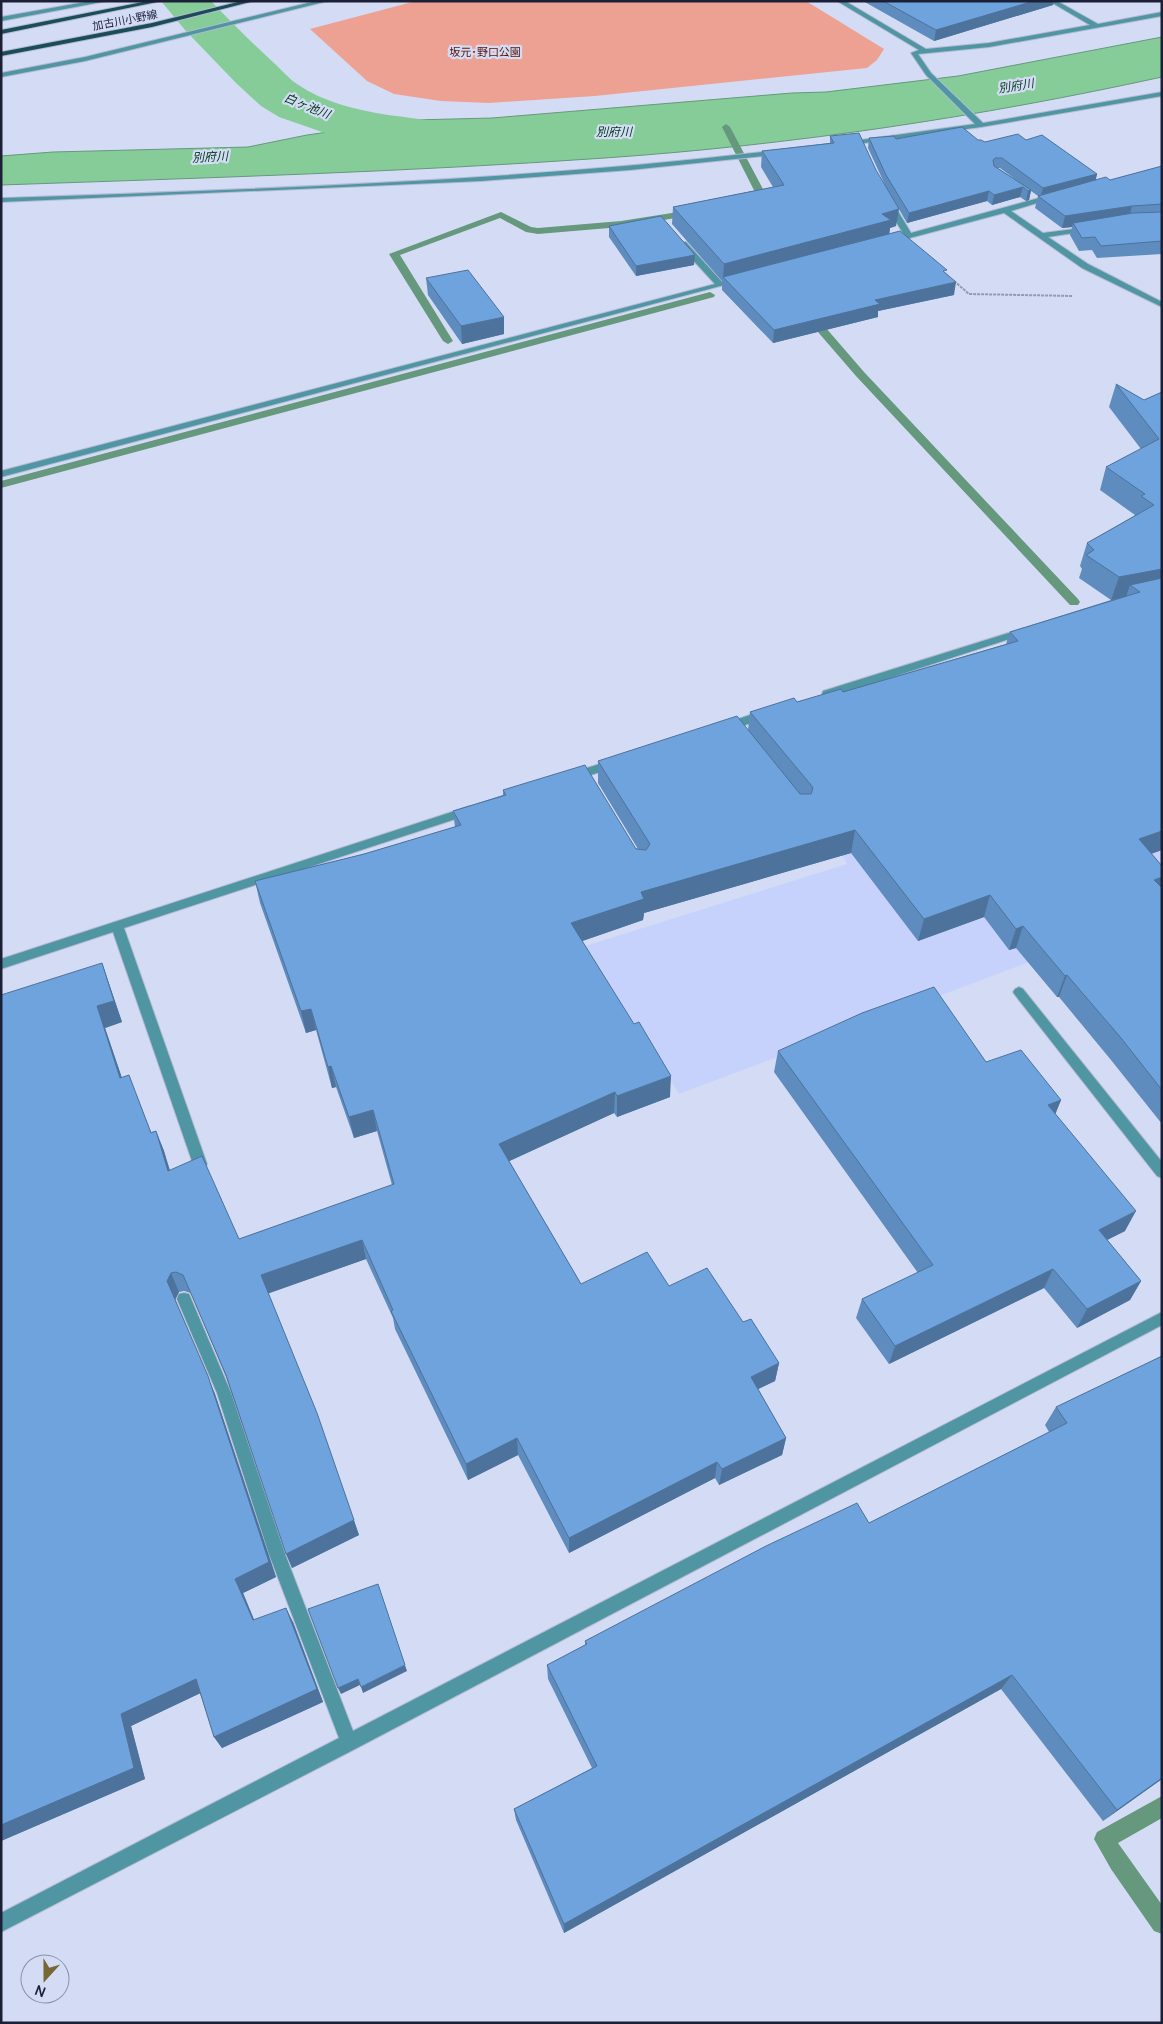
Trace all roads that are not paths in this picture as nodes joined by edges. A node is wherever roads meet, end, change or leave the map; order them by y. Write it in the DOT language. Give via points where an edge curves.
graph roads {
  1 [pos="104,1"];
  2 [pos="159,1"];
  3 [pos="251,1"];
  4 [pos="325,1"];
  5 [pos="840,1"];
  6 [pos="1052,1"];
  7 [pos="1162,14"];
  8 [pos="1,19"];
  9 [pos="1098,26"];
  10 [pos="1,32"];
  11 [pos="925,51"];
  12 [pos="1,54"];
  13 [pos="1,75"];
  14 [pos="1162,94"];
  15 [pos="981,125"];
  16 [pos="859,143"];
  17 [pos="840,145"];
  18 [pos="863,151"];
  19 [pos="784,152"];
  20 [pos="884,194"];
  21 [pos="1066,194"];
  22 [pos="1,200"];
  23 [pos="1005,210"];
  24 [pos="1091,228"];
  25 [pos="909,236"];
  26 [pos="1044,236"];
  27 [pos="677,237"];
  28 [pos="883,242"];
  29 [pos="747,278"];
  30 [pos="720,285"];
  31 [pos="1162,305"];
  32 [pos="1,474"];
  33 [pos="1040,626"];
  34 [pos="816,698"];
  35 [pos="778,710"];
  36 [pos="713,731"];
  37 [pos="630,758"];
  38 [pos="565,779"];
  39 [pos="481,807"];
  40 [pos="117,927"];
  41 [pos="1,964"];
  42 [pos="1019,992"];
  43 [pos="200,1164"];
  44 [pos="1162,1172"];
  45 [pos="184,1299"];
  46 [pos="1162,1318"];
  47 [pos="348,1742"];
  48 [pos="1,1923"];
  1 -- 8 [label="street"];
  2 -- 10 [label="main road, 加古川小野線"];
  3 -- 12 [label="main road, 加古川小野線" via="152,25"];
  4 -- 13 [label="street" via="84,59"];
  5 -- 11 [label="street"];
  6 -- 9 [label="street"];
  7 -- 9 [label="street"];
  9 -- 11 [label="street" via="989,45"];
  11 -- 15 [label="street" via="914,53 928,74"];
  14 -- 15 [label="street"];
  15 -- 16 [label="street"];
  16 -- 17 [label="street"];
  16 -- 18 [label="street"];
  19 -- 22 [label="street" via="607,170 454,180"];
  20 -- 25 [label="street"];
  21 -- 23 [label="street" via="1034,198"];
  23 -- 25 [label="street"];
  23 -- 26 [label="street"];
  24 -- 26 [label="street"];
  25 -- 28 [label="street"];
  26 -- 31 [label="street" via="1085,266"];
  27 -- 30 [label="street"];
  29 -- 30 [label="street"];
  30 -- 32 [label="street"];
  33 -- 34 [label="street"];
  35 -- 36 [label="street" via="735,729"];
  37 -- 38 [label="street" via="586,777"];
  39 -- 40 [label="street"];
  40 -- 41 [label="street"];
  40 -- 43 [label="street"];
  42 -- 44 [label="street"];
  45 -- 47 [label="street" via="224,1393 277,1554"];
  46 -- 47 [label="street"];
  47 -- 48 [label="street"];
}
